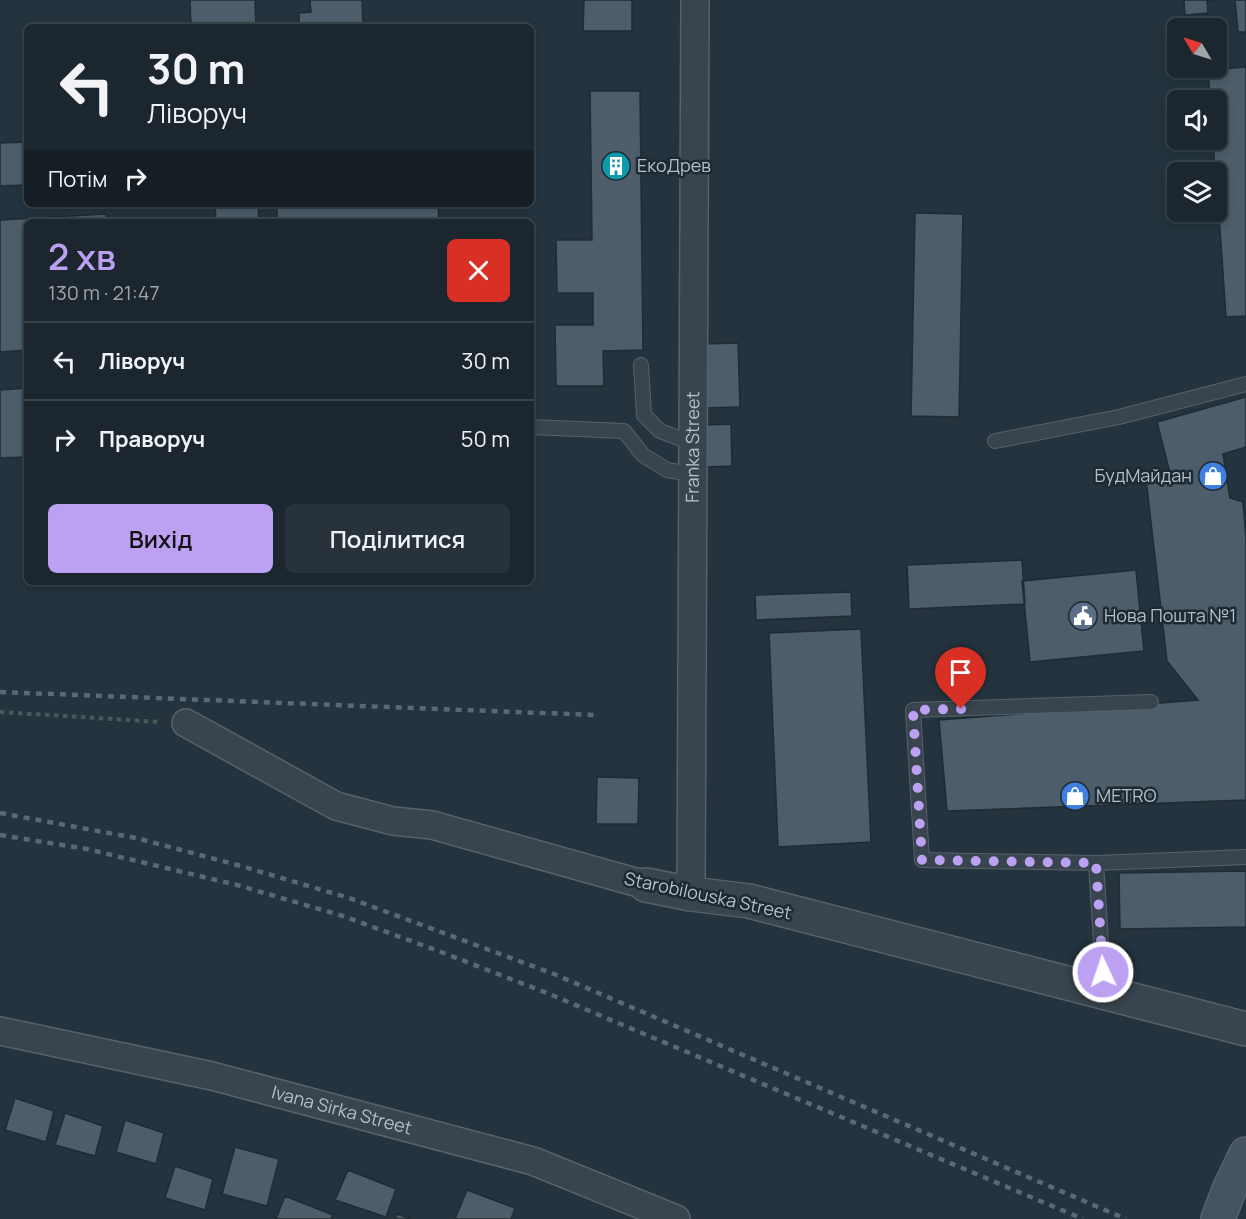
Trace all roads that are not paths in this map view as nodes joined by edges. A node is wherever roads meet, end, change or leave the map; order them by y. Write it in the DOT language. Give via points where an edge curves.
graph roads {
  1 [pos="695,0"];
  2 [pos="641,365"];
  3 [pos="1246,384"];
  4 [pos="534,427"];
  5 [pos="995,441"];
  6 [pos="692,443"];
  7 [pos="693,474"];
  8 [pos="1151,702"];
  9 [pos="186,723"];
  10 [pos="1246,857"];
  11 [pos="1096,863"];
  12 [pos="646,885"];
  13 [pos="691,894"];
  14 [pos="1104,994"];
  15 [pos="1246,1029"];
  16 [pos="0,1031"];
  17 [pos="1246,1154"];
  18 [pos="676,1219"];
  19 [pos="1218,1219"];
  1 -- 6 [label="street, Franka Street"];
  2 -- 6 [label="lane" via="644,415 660,431"];
  3 -- 5 [label="lane" via="1119,417"];
  4 -- 7 [label="lane" via="624,431 644,454 667,470"];
  6 -- 7 [label="street, Franka Street"];
  7 -- 13 [label="street, Franka Street"];
  8 -- 11 [label="lane" via="913,710 922,860"];
  9 -- 12 [label="street, Starobilouska Street" via="336,806 393,821 432,825"];
  10 -- 11 [label="lane"];
  11 -- 14 [label="lane"];
  12 -- 13 [label="street, Starobilouska Street"];
  13 -- 14 [label="street, Starobilouska Street" via="749,901"];
  14 -- 15 [label="street, Starobilouska Street"];
  16 -- 18 [label="street, Ivana Sirka Street" via="212,1076 533,1161"];
  17 -- 19 [label="main road"];
}
